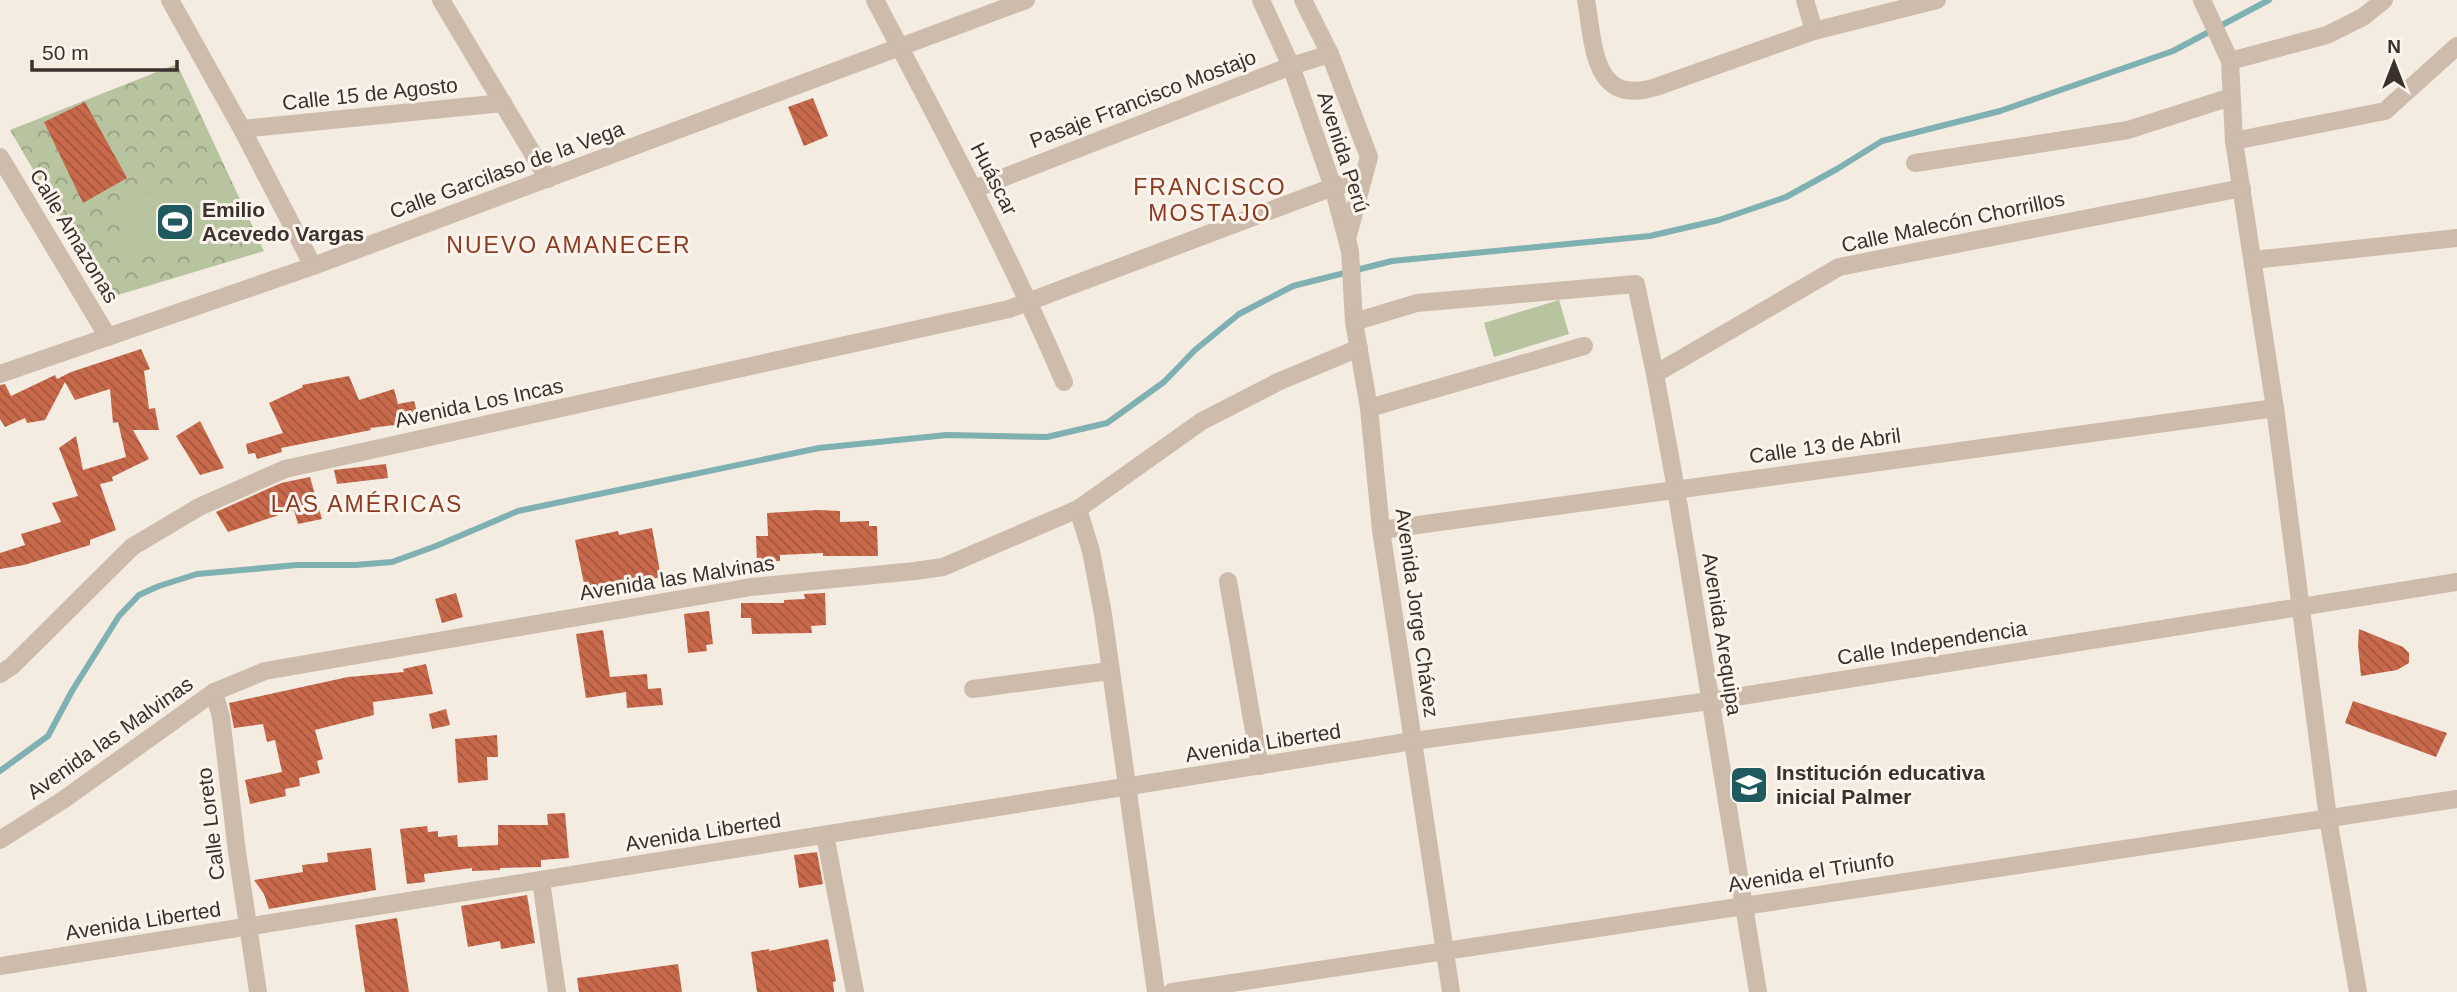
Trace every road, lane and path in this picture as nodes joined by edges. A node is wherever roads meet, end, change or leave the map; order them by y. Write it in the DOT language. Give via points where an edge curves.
graph roads {
  1 [pos="170,0"];
  2 [pos="441,0"];
  3 [pos="874,0"];
  4 [pos="1027,0"];
  5 [pos="1261,0"];
  6 [pos="1303,0"];
  7 [pos="1586,0"];
  8 [pos="1805,0"];
  9 [pos="1937,0"];
  10 [pos="2384,0"];
  11 [pos="2205,7"];
  12 [pos="1814,31"];
  13 [pos="2457,46"];
  14 [pos="899,48"];
  15 [pos="1330,54"];
  16 [pos="2227,56"];
  17 [pos="1291,66"];
  18 [pos="2231,97"];
  19 [pos="503,103"];
  20 [pos="242,129"];
  21 [pos="2234,141"];
  22 [pos="1,162"];
  23 [pos="1915,163"];
  24 [pos="548,179"];
  25 [pos="1363,179"];
  26 [pos="1333,187"];
  27 [pos="2242,187"];
  28 [pos="974,189"];
  29 [pos="2456,244"];
  30 [pos="1349,245"];
  31 [pos="2253,260"];
  32 [pos="313,267"];
  33 [pos="1029,300"];
  34 [pos="1354,314"];
  35 [pos="108,337"];
  36 [pos="1584,346"];
  37 [pos="1359,348"];
  38 [pos="0,374"];
  39 [pos="1656,374"];
  40 [pos="1064,382"];
  41 [pos="1369,408"];
  42 [pos="2275,408"];
  43 [pos="1676,489"];
  44 [pos="1077,509"];
  45 [pos="1381,530"];
  46 [pos="1228,581"];
  47 [pos="2457,582"];
  48 [pos="2301,607"];
  49 [pos="1109,671"];
  50 [pos="0,674"];
  51 [pos="973,689"];
  52 [pos="214,692"];
  53 [pos="1710,701"];
  54 [pos="1413,741"];
  55 [pos="1260,766"];
  56 [pos="1126,788"];
  57 [pos="2457,799"];
  58 [pos="2328,818"];
  59 [pos="825,835"];
  60 [pos="0,840"];
  61 [pos="541,881"];
  62 [pos="1744,905"];
  63 [pos="247,928"];
  64 [pos="1444,950"];
  65 [pos="0,966"];
  66 [pos="258,992"];
  67 [pos="557,992"];
  68 [pos="855,992"];
  69 [pos="1156,992"];
  70 [pos="1172,992"];
  71 [pos="1451,992"];
  72 [pos="1758,992"];
  73 [pos="2358,992"];
  1 -- 20 [label="street"];
  2 -- 19 [label="street"];
  3 -- 14 [label="street, Huáscar"];
  4 -- 14 [label="street, Calle Garcilaso de la Vega"];
  5 -- 17 [label="street, Avenida Perú"];
  6 -- 15 [label="street, Avenida Perú"];
  7 -- 12 [label="street" via="1603,76 1620,90 1633,92"];
  8 -- 12 [label="street"];
  9 -- 12 [label="street"];
  10 -- 16 [label="street" via="2327,35"];
  11 -- 16 [label="street"];
  13 -- 21 [label="street" via="2385,111"];
  14 -- 24 [label="street, Calle Garcilaso de la Vega"];
  14 -- 28 [label="street, Huáscar"];
  15 -- 17 [label="street, Pasaje Francisco Mostajo"];
  15 -- 25 [label="street, Avenida Perú" via="1369,157"];
  16 -- 18 [label="street"];
  17 -- 26 [label="street, Avenida Perú"];
  17 -- 28 [label="street, Pasaje Francisco Mostajo"];
  18 -- 21 [label="street"];
  18 -- 23 [label="street" via="2128,130"];
  19 -- 20 [label="street, Calle 15 de Agosto"];
  19 -- 24 [label="street"];
  20 -- 32 [label="street"];
  21 -- 27 [label="street"];
  22 -- 35 [label="street, Calle Amazonas"];
  24 -- 32 [label="street, Calle Garcilaso de la Vega"];
  25 -- 26 [label="street, Avenida Los Incas"];
  25 -- 30 [label="street, Avenida Perú"];
  26 -- 30 [label="street, Avenida Perú"];
  26 -- 33 [label="street, Avenida Los Incas"];
  27 -- 31 [label="street"];
  27 -- 39 [label="street, Calle Malecón Chorrillos" via="1839,267"];
  28 -- 33 [label="street, Huáscar"];
  29 -- 31 [label="street"];
  30 -- 34 [label="street, Avenida Jorge Chávez"];
  31 -- 42 [label="street"];
  32 -- 35 [label="street, Calle Garcilaso de la Vega"];
  33 -- 40 [label="street, Huáscar"];
  33 -- 50 [label="street, Avenida Los Incas" via="1009,309 285,469 199,507 132,547"];
  34 -- 37 [label="street, Avenida Jorge Chávez"];
  34 -- 39 [label="street, Avenida Arequipa" via="1417,303 1636,284"];
  35 -- 38 [label="street, Calle Garcilaso de la Vega"];
  36 -- 41 [label="street"];
  37 -- 41 [label="street, Avenida Jorge Chávez"];
  37 -- 44 [label="street, Avenida las Malvinas" via="1202,421"];
  39 -- 43 [label="street, Avenida Arequipa"];
  41 -- 45 [label="street, Avenida Jorge Chávez"];
  42 -- 43 [label="street, Calle 13 de Abril"];
  42 -- 48 [label="street"];
  43 -- 45 [label="street, Calle 13 de Abril"];
  43 -- 53 [label="street, Avenida Arequipa"];
  44 -- 49 [label="street" via="1091,551"];
  44 -- 52 [label="street, Avenida las Malvinas" via="943,567 751,587 264,671"];
  45 -- 54 [label="street, Avenida Jorge Chávez"];
  46 -- 55 [label="street"];
  47 -- 48 [label="street, Calle Independencia"];
  48 -- 53 [label="street, Calle Independencia"];
  48 -- 58 [label="street"];
  49 -- 51 [label="street"];
  49 -- 56 [label="street"];
  52 -- 60 [label="street, Avenida las Malvinas"];
  52 -- 63 [label="street, Calle Loreto"];
  53 -- 54 [label="street, Calle Independencia"];
  53 -- 62 [label="street, Avenida Arequipa"];
  54 -- 55 [label="street, Avenida Liberted"];
  54 -- 64 [label="street, Avenida Jorge Chávez"];
  55 -- 56 [label="street, Avenida Liberted"];
  56 -- 59 [label="street, Avenida Liberted"];
  56 -- 69 [label="street"];
  57 -- 58 [label="street, Avenida el Triunfo"];
  58 -- 62 [label="street, Avenida el Triunfo"];
  58 -- 73 [label="street"];
  59 -- 61 [label="street, Avenida Liberted"];
  59 -- 68 [label="street"];
  61 -- 63 [label="street, Avenida Liberted"];
  61 -- 67 [label="street"];
  62 -- 64 [label="street, Avenida el Triunfo"];
  62 -- 72 [label="street, Avenida Arequipa"];
  63 -- 65 [label="street, Avenida Liberted"];
  63 -- 66 [label="street, Calle Loreto"];
  64 -- 70 [label="street, Avenida el Triunfo"];
  64 -- 71 [label="street, Avenida Jorge Chávez"];
}
